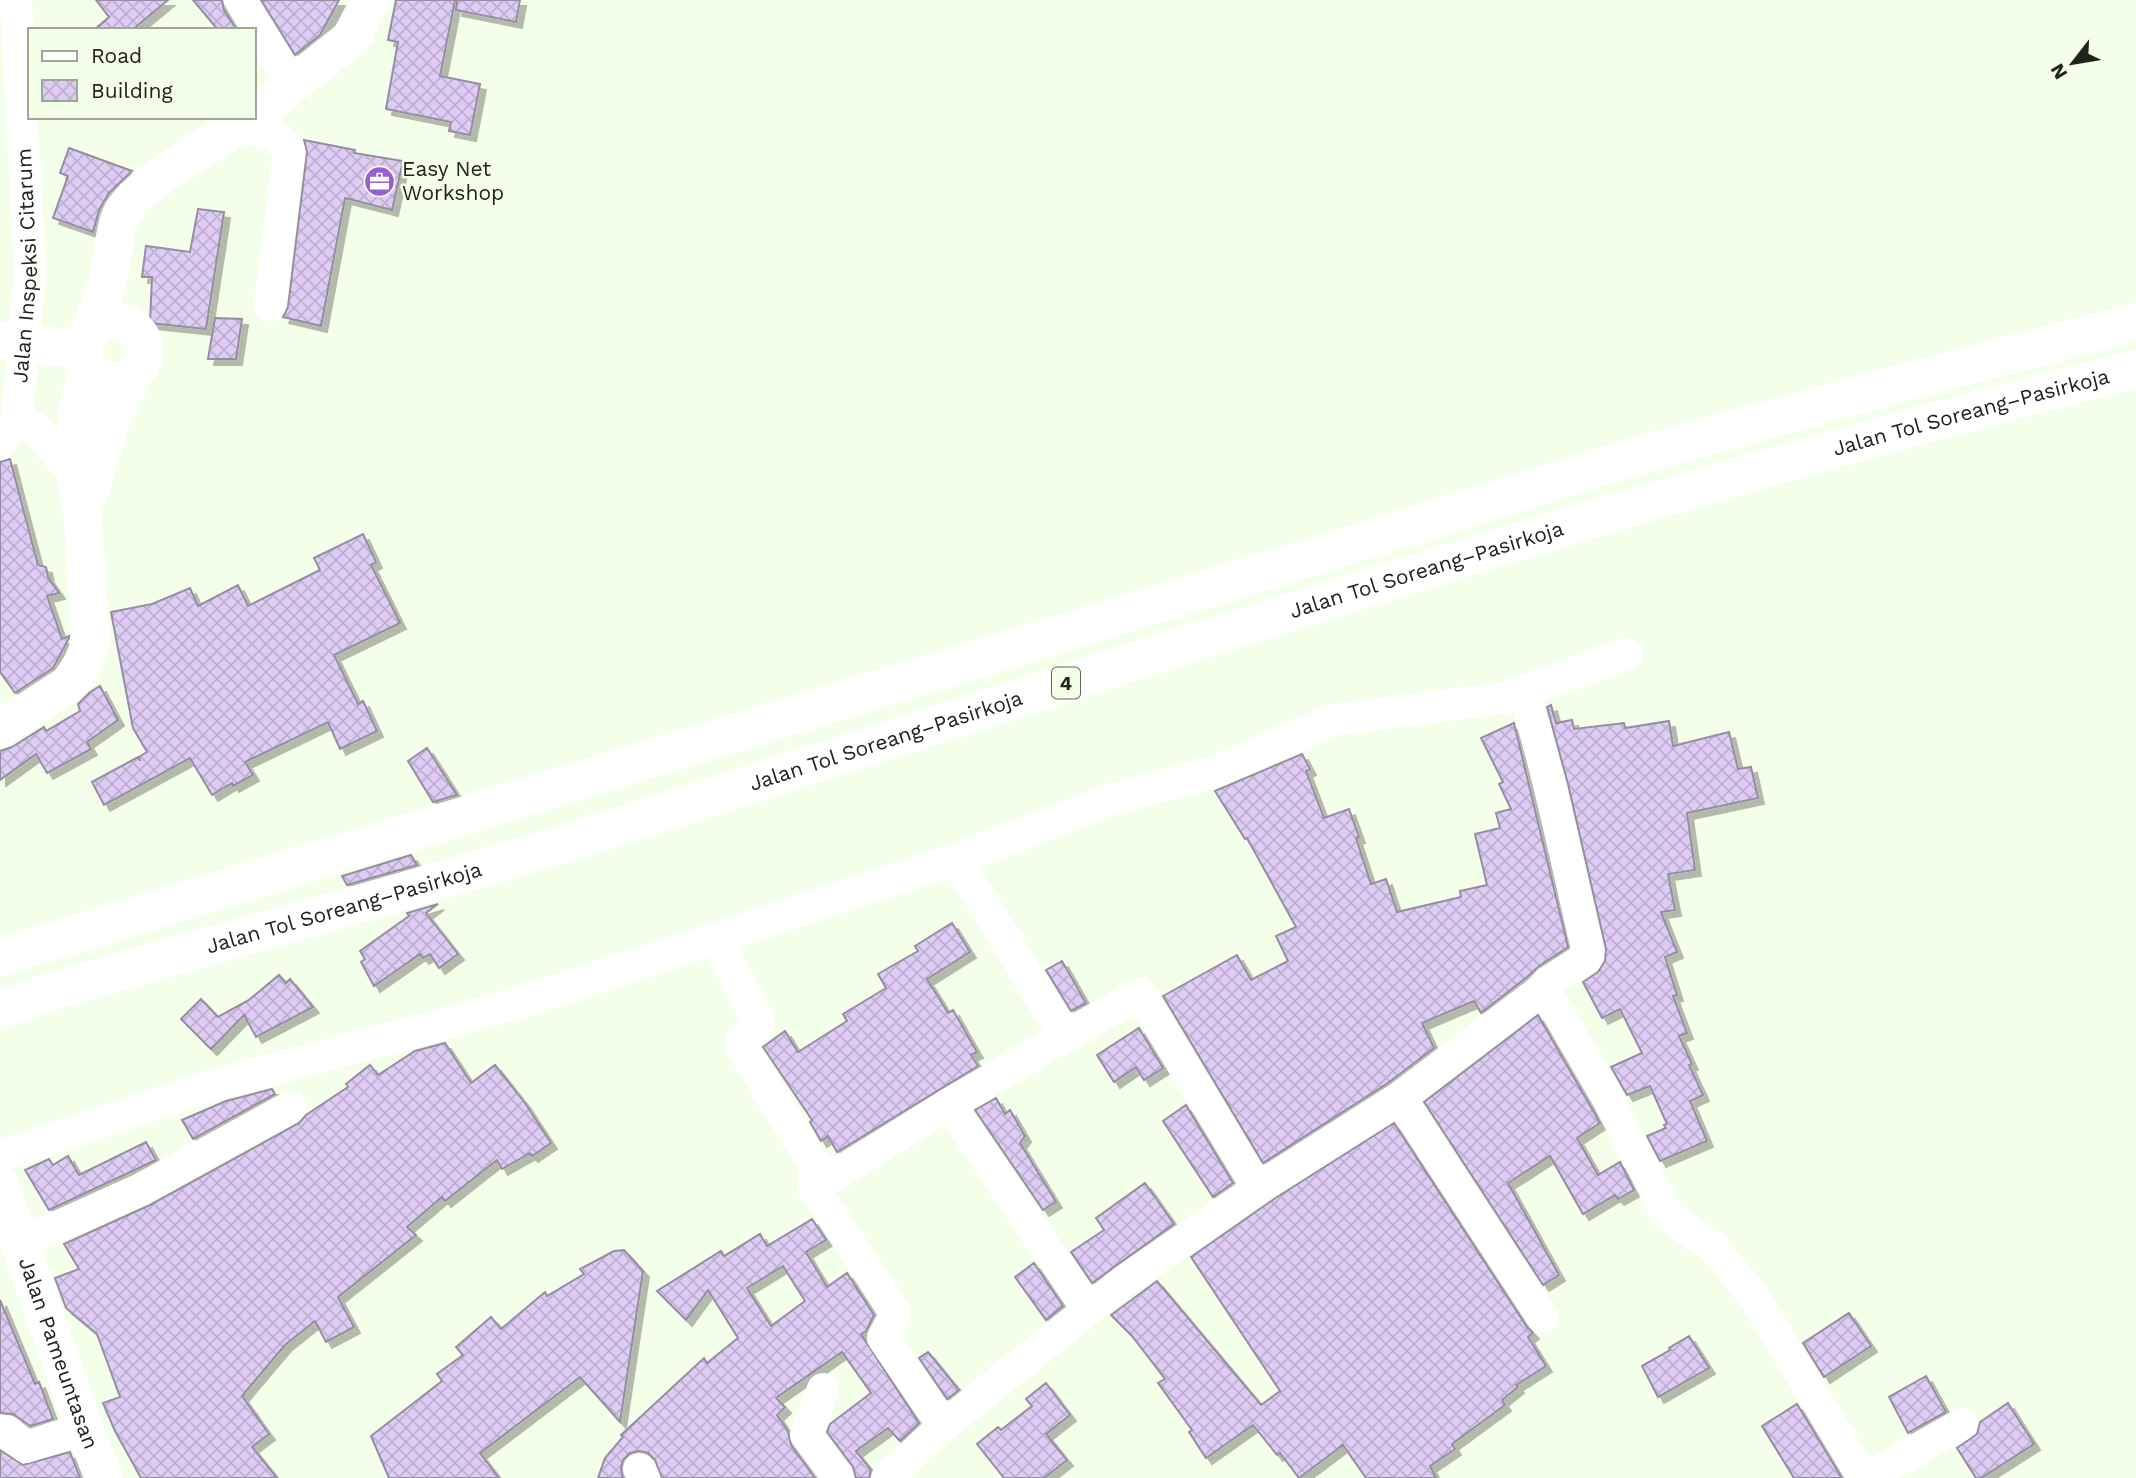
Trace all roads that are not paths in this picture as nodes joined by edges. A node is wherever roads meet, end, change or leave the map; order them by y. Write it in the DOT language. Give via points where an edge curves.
graph roads {
  1 [pos="16,0"];
  2 [pos="240,0"];
  3 [pos="370,0"];
  4 [pos="292,86"];
  5 [pos="256,113"];
  6 [pos="248,119"];
  7 [pos="109,278"];
  8 [pos="270,305"];
  9 [pos="2136,322"];
  10 [pos="132,327"];
  11 [pos="0,340"];
  12 [pos="75,350"];
  13 [pos="2136,369"];
  14 [pos="133,374"];
  15 [pos="17,418"];
  16 [pos="0,444"];
  17 [pos="84,471"];
  18 [pos="1627,654"];
  19 [pos="1523,691"];
  20 [pos="0,729"];
  21 [pos="956,859"];
  22 [pos="716,938"];
  23 [pos="0,957"];
  24 [pos="1540,991"];
  25 [pos="0,1010"];
  26 [pos="1065,1036"];
  27 [pos="1399,1098"];
  28 [pos="950,1104"];
  29 [pos="290,1107"];
  30 [pos="0,1156"];
  31 [pos="0,1186"];
  32 [pos="814,1188"];
  33 [pos="1258,1189"];
  34 [pos="21,1242"];
  35 [pos="1088,1310"];
  36 [pos="1542,1317"];
  37 [pos="823,1389"];
  38 [pos="1962,1424"];
  39 [pos="943,1426"];
  40 [pos="84,1428"];
  41 [pos="0,1432"];
  42 [pos="104,1478"];
  43 [pos="838,1478"];
  44 [pos="887,1478"];
  45 [pos="1865,1478"];
  1 -- 15 [label="street, Jalan Inspeksi Citarum" via="30,272"];
  2 -- 4 [label="street"];
  3 -- 4 [label="main road" via="355,35"];
  4 -- 5 [label="main road"];
  6 -- 7 [label="main road" via="127,205 120,216"];
  6 -- 8 [label="street" via="277,136 289,150"];
  7 -- 10 [label="main road"];
  7 -- 12 [label="main road"];
  9 -- 23 [label="main road, 4" via="1633,457"];
  10 -- 12 [label="main road" via="103,323"];
  10 -- 14 [label="main road" via="143,356"];
  11 -- 12 [label="main road"];
  12 -- 14 [label="main road" via="94,374 104,379 114,381"];
  12 -- 17 [label="main road"];
  13 -- 25 [label="main road, Jalan Tol Soreang–Pasirkoja / 4" via="1970,410 1669,495 584,837"];
  14 -- 17 [label="main road"];
  15 -- 16 [label="street, Jalan Inspeksi Citarum"];
  15 -- 17 [label="street" via="35,426 62,461"];
  17 -- 20 [label="main road" via="91,642 69,684"];
  18 -- 19 [label="street"];
  19 -- 21 [label="street" via="1504,698 1332,720 1217,771 1113,799"];
  19 -- 24 [label="street" via="1588,953"];
  21 -- 22 [label="street"];
  21 -- 26 [label="street"];
  22 -- 30 [label="street" via="531,999 210,1086"];
  22 -- 32 [label="street" via="759,1022 741,1040 742,1048 815,1166"];
  24 -- 27 [label="street"];
  24 -- 45 [label="street" via="1547,995 1609,1101 1668,1216 1715,1249 1753,1295"];
  26 -- 28 [label="street"];
  26 -- 33 [label="street" via="1140,994"];
  27 -- 33 [label="street"];
  27 -- 36 [label="street"];
  28 -- 32 [label="street"];
  28 -- 35 [label="street"];
  29 -- 34 [label="street" via="141,1189"];
  31 -- 34 [label="main road, Jalan Pameuntasan"];
  32 -- 39 [label="street" via="894,1311 883,1338"];
  33 -- 35 [label="street"];
  34 -- 40 [label="main road, Jalan Pameuntasan"];
  35 -- 39 [label="street"];
  37 -- 43 [label="street" via="806,1435"];
  38 -- 45 [label="street"];
  39 -- 44 [label="street"];
  40 -- 41 [label="street" via="26,1447"];
  40 -- 42 [label="main road, Jalan Pameuntasan"];
}
